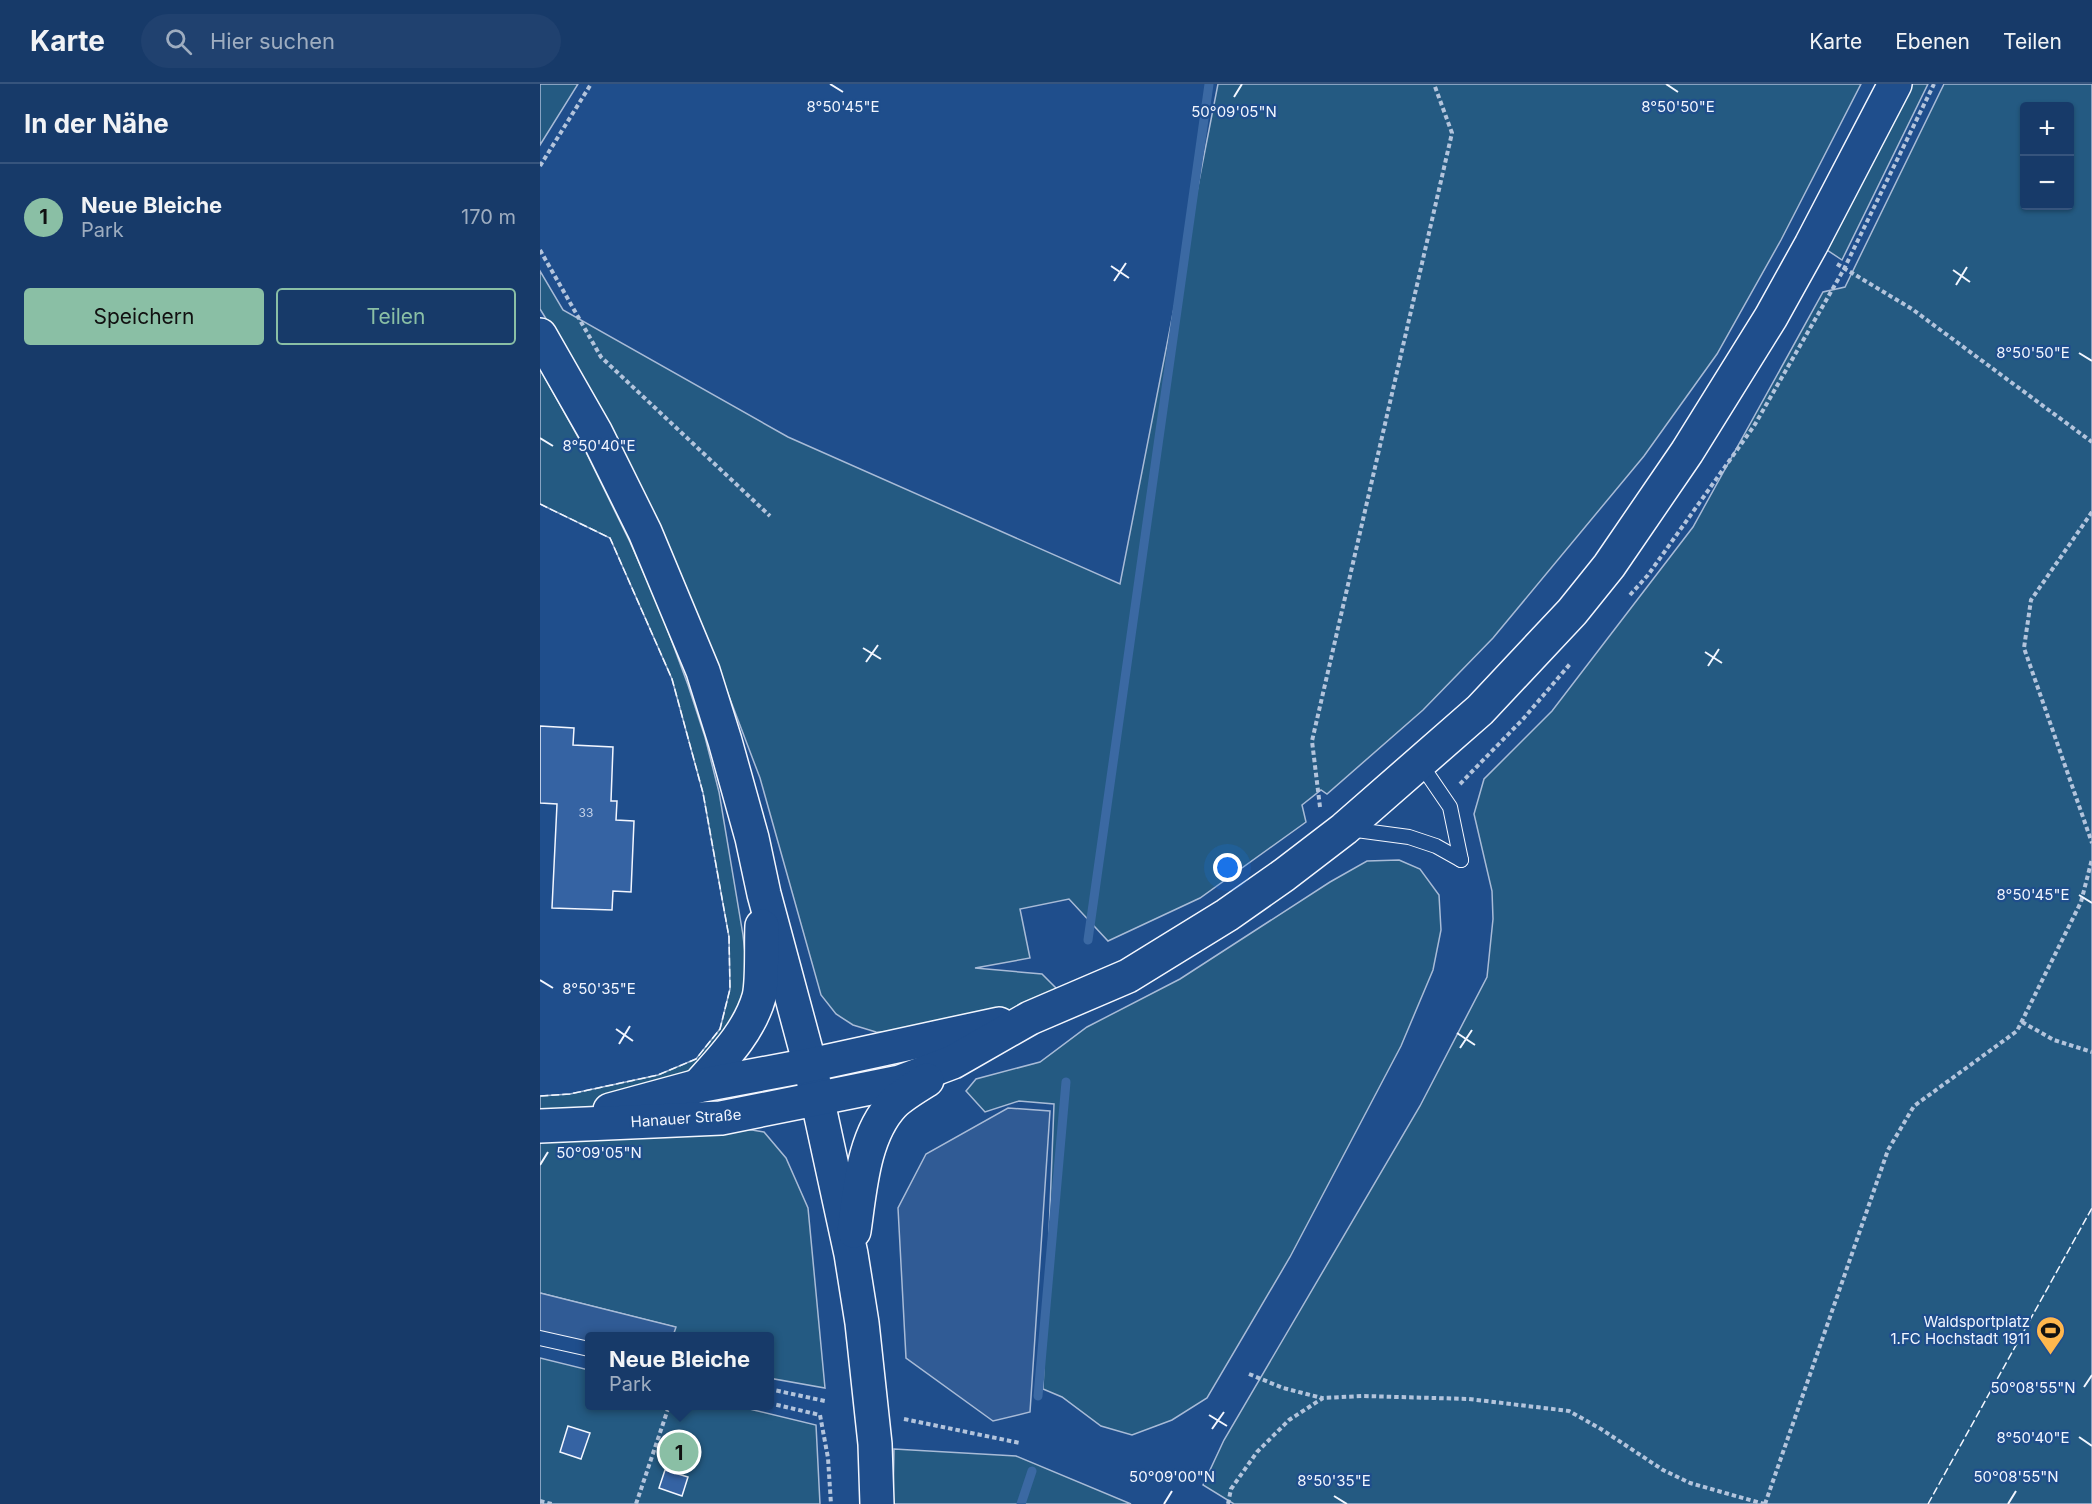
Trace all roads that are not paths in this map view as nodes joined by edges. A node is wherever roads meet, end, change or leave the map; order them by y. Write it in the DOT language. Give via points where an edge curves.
graph roads {
  1 [pos="1895,84"];
  2 [pos="540,335"];
  3 [pos="1420,763"];
  4 [pos="1335,836"];
  5 [pos="764,894"];
  6 [pos="1030,1018"];
  7 [pos="953,1062"];
  8 [pos="810,1065"];
  9 [pos="698,1086"];
  10 [pos="819,1100"];
  11 [pos="547,1126"];
  12 [pos="851,1254"];
  13 [pos="540,1338"];
  14 [pos="585,1348"];
  15 [pos="877,1504"];
  1 -- 3 [label="street" via="1771,317 1646,514 1572,612 1480,711"];
  2 -- 5 [label="street" via="596,433 645,532 703,671 752,838"];
  3 -- 4 [label="street"];
  3 -- 4 [label="lane" via="1450,807 1461,860 1409,837"];
  4 -- 6 [label="street" via="1177,947 1128,976"];
  5 -- 8 [label="street"];
  5 -- 9 [label="street" via="759,996 736,1043"];
  6 -- 7 [label="street"];
  6 -- 8 [label="street, Hanauer Straße"];
  7 -- 10 [label="street, Hanauer Straße" via="900,1082"];
  7 -- 12 [label="street" via="893,1104 870,1145"];
  8 -- 9 [label="street, Hanauer Straße"];
  8 -- 10 [label="street"];
  9 -- 11 [label="street, Hanauer Straße"];
  10 -- 11 [label="street, Hanauer Straße" via="721,1119"];
  10 -- 12 [label="street"];
  12 -- 15 [label="street" via="864,1334"];
  13 -- 14 [label="lane"];
}
